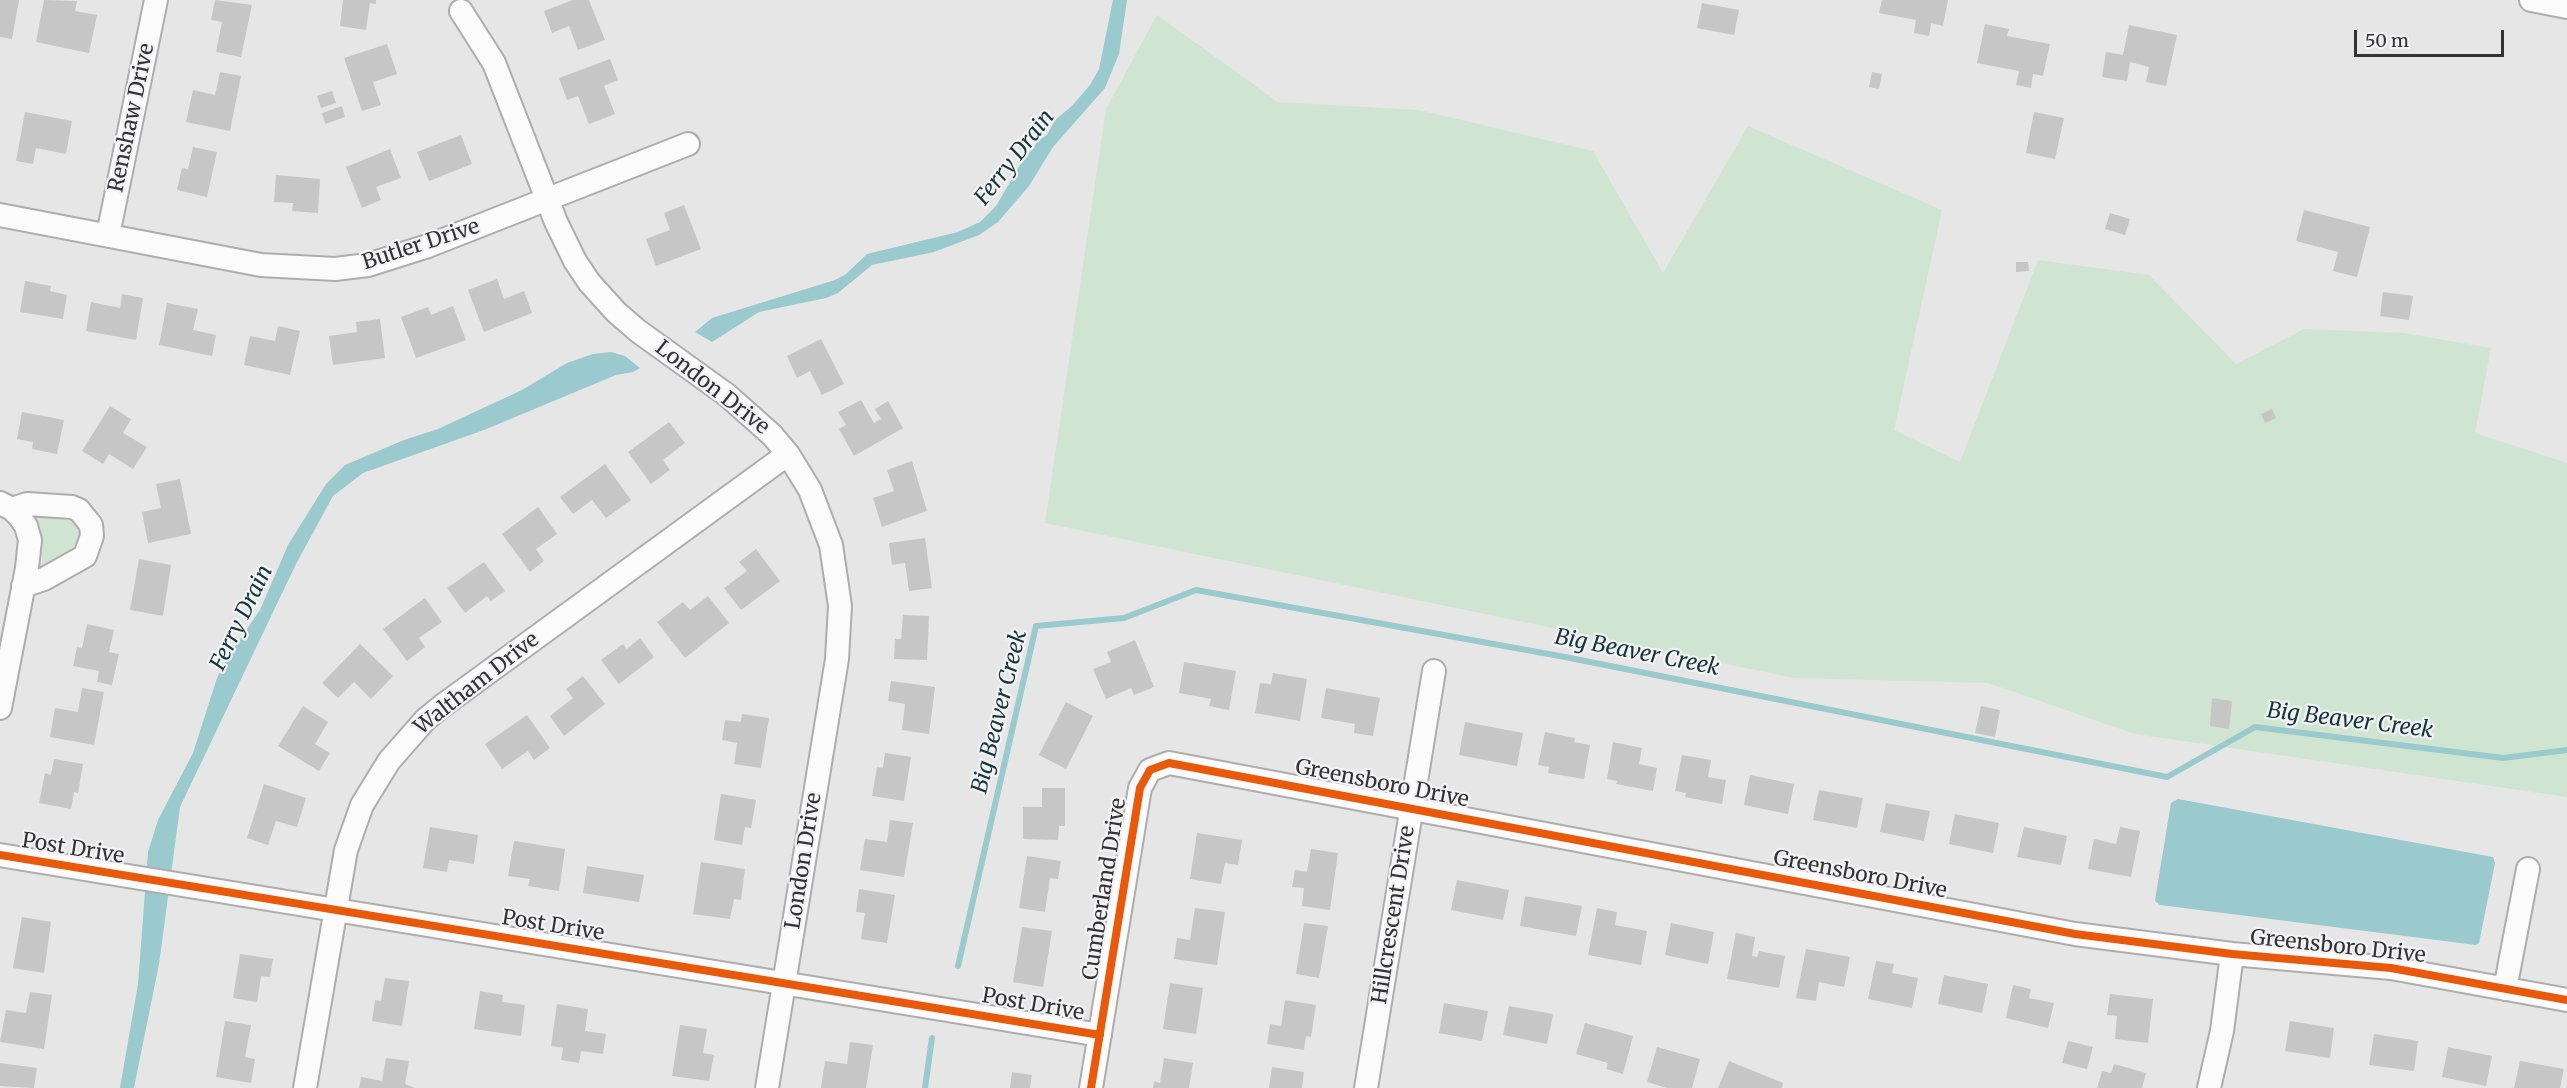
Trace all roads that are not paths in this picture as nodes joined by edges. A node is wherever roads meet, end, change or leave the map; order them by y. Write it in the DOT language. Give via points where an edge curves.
graph roads {
  1 [pos="156,0"];
  2 [pos="2531,0"];
  3 [pos="2567,7"];
  4 [pos="461,10"];
  5 [pos="688,144"];
  6 [pos="548,200"];
  7 [pos="0,214"];
  8 [pos="108,235"];
  9 [pos="788,454"];
  10 [pos="6,506"];
  11 [pos="23,586"];
  12 [pos="1434,671"];
  13 [pos="0,708"];
  14 [pos="1150,770"];
  15 [pos="1410,808"];
  16 [pos="0,855"];
  17 [pos="2528,868"];
  18 [pos="334,909"];
  19 [pos="2232,954"];
  20 [pos="784,982"];
  21 [pos="2505,988"];
  22 [pos="2567,1000"];
  23 [pos="1100,1035"];
  24 [pos="305,1088"];
  25 [pos="766,1088"];
  26 [pos="1091,1088"];
  27 [pos="1369,1088"];
  28 [pos="2209,1088"];
  1 -- 8 [label="street, Renshaw Drive"];
  2 -- 3 [label="street"];
  4 -- 6 [label="street, London Drive" via="494,63"];
  5 -- 6 [label="street, Butler Drive"];
  6 -- 8 [label="street, Butler Drive" via="394,258 335,269 261,265"];
  6 -- 9 [label="street, London Drive" via="575,261 602,298 638,331 751,415"];
  7 -- 8 [label="street, Butler Drive"];
  9 -- 18 [label="street, Waltham Drive" via="425,720 389,761 362,805 346,850"];
  9 -- 20 [label="street, London Drive" via="825,524 836,566 840,622"];
  10 -- 11 [label="street" via="26,526 30,540"];
  10 -- 11 [label="street" via="72,507 91,525 90,547 85,556"];
  11 -- 13 [label="street"];
  12 -- 15 [label="street, Hillcrescent Drive"];
  14 -- 15 [label="street, Greensboro Drive" via="1178,763"];
  14 -- 23 [label="street, Cumberland Drive" via="1140,788"];
  15 -- 19 [label="street, Greensboro Drive" via="2076,934"];
  15 -- 27 [label="street, Hillcrescent Drive"];
  16 -- 18 [label="street, Post Drive"];
  17 -- 21 [label="street"];
  18 -- 20 [label="street, Post Drive"];
  18 -- 24 [label="street, Waltham Drive"];
  19 -- 21 [label="street, Greensboro Drive" via="2361,964"];
  19 -- 28 [label="street" via="2222,1031"];
  20 -- 23 [label="street, Post Drive"];
  20 -- 25 [label="street, London Drive"];
  21 -- 22 [label="street, Greensboro Drive"];
  23 -- 26 [label="street, Cumberland Drive"];
}
